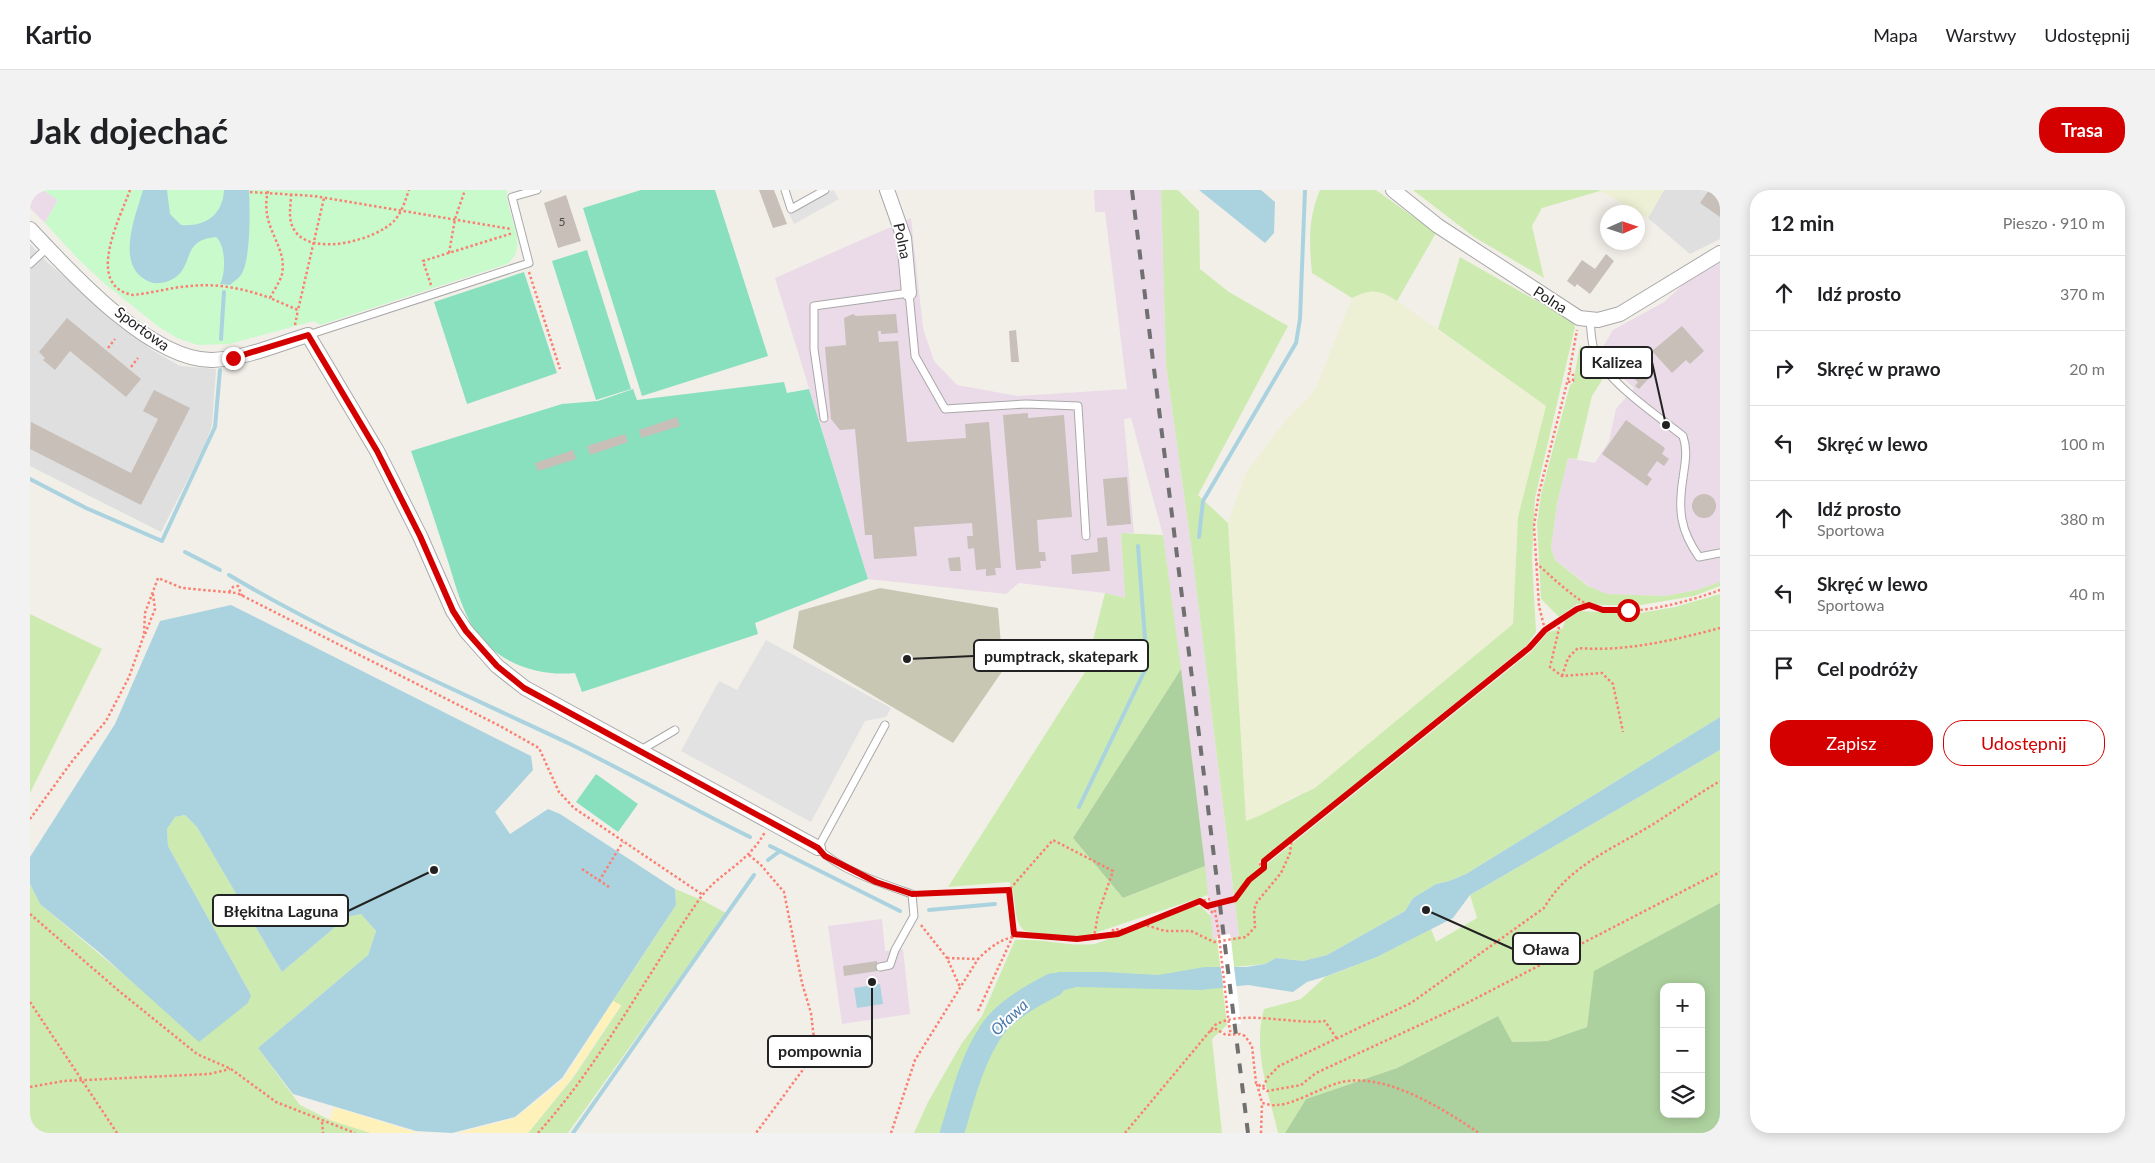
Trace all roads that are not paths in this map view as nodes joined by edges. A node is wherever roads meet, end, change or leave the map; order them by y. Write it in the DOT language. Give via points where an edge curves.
graph roads {
  1 [pos="537,190"];
  2 [pos="785,190"];
  3 [pos="825,190"];
  4 [pos="887,190"];
  5 [pos="1393,190"];
  6 [pos="30,230"];
  7 [pos="47,248"];
  8 [pos="1720,253"];
  9 [pos="30,264"];
  10 [pos="910,293"];
  11 [pos="1584,319"];
  12 [pos="308,335"];
  13 [pos="824,418"];
  14 [pos="1086,536"];
  15 [pos="1720,553"];
  16 [pos="885,725"];
  17 [pos="675,730"];
  18 [pos="641,750"];
  19 [pos="818,848"];
  20 [pos="880,967"];
  1 -- 12 [label="lane" via="512,197 529,263"];
  2 -- 3 [label="lane" via="791,208"];
  4 -- 10 [label="street, Polna" via="904,238"];
  5 -- 11 [label="street, Polna" via="1438,226"];
  6 -- 7 [label="street, Sportowa"];
  7 -- 9 [label="lane"];
  7 -- 12 [label="street, Sportowa" via="135,328 177,354 212,360 233,358"];
  8 -- 11 [label="street" via="1620,314"];
  10 -- 13 [label="lane" via="814,306 814,349"];
  10 -- 14 [label="lane" via="915,356 945,409 1026,404 1078,406"];
  11 -- 15 [label="lane" via="1596,356 1619,384 1683,436 1687,448 1681,517 1686,538 1699,556"];
  12 -- 18 [label="street" via="377,451 453,611 466,631 497,666 524,688"];
  16 -- 19 [label="lane"];
  17 -- 18 [label="lane"];
  18 -- 19 [label="street"];
  19 -- 20 [label="lane" via="825,856 876,882 912,894 914,916 890,965"];
}
